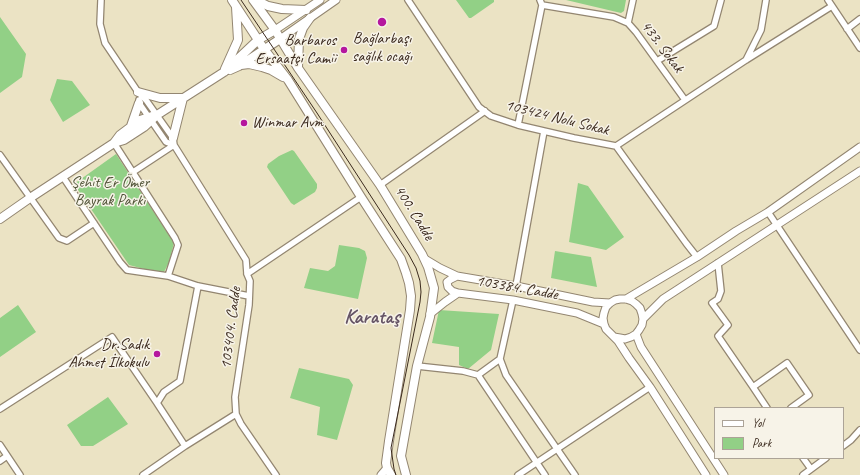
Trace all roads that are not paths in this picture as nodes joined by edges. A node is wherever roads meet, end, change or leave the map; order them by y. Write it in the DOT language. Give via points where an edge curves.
graph roads {
  1 [pos="101,0"];
  2 [pos="255,0"];
  3 [pos="320,0"];
  4 [pos="336,0"];
  5 [pos="408,0"];
  6 [pos="633,0"];
  7 [pos="721,0"];
  8 [pos="766,0"];
  9 [pos="828,0"];
  10 [pos="234,3"];
  11 [pos="541,3"];
  12 [pos="832,6"];
  13 [pos="306,10"];
  14 [pos="310,18"];
  15 [pos="860,19"];
  16 [pos="628,23"];
  17 [pos="847,29"];
  18 [pos="274,30"];
  19 [pos="280,39"];
  20 [pos="258,40"];
  21 [pos="860,48"];
  22 [pos="264,49"];
  23 [pos="746,60"];
  24 [pos="657,61"];
  25 [pos="239,66"];
  26 [pos="298,68"];
  27 [pos="224,72"];
  28 [pos="288,80"];
  29 [pos="138,92"];
  30 [pos="183,98"];
  31 [pos="685,100"];
  32 [pos="139,102"];
  33 [pos="485,111"];
  34 [pos="153,117"];
  35 [pos="518,124"];
  36 [pos="130,127"];
  37 [pos="544,131"];
  38 [pos="174,142"];
  39 [pos="114,144"];
  40 [pos="616,146"];
  41 [pos="860,147"];
  42 [pos="0,155"];
  43 [pos="860,171"];
  44 [pos="133,172"];
  45 [pos="63,176"];
  46 [pos="380,185"];
  47 [pos="360,197"];
  48 [pos="30,198"];
  49 [pos="768,212"];
  50 [pos="0,219"];
  51 [pos="94,223"];
  52 [pos="776,224"];
  53 [pos="698,257"];
  54 [pos="425,259"];
  55 [pos="718,262"];
  56 [pos="248,274"];
  57 [pos="168,276"];
  58 [pos="457,276"];
  59 [pos="198,286"];
  60 [pos="516,286"];
  61 [pos="458,293"];
  62 [pos="249,296"];
  63 [pos="626,299"];
  64 [pos="513,300"];
  65 [pos="610,303"];
  66 [pos="430,314"];
  67 [pos="643,319"];
  68 [pos="604,324"];
  69 [pos="636,334"];
  70 [pos="614,337"];
  71 [pos="860,350"];
  72 [pos="500,359"];
  73 [pos="417,366"];
  74 [pos="478,375"];
  75 [pos="650,387"];
  76 [pos="753,387"];
  77 [pos="157,403"];
  78 [pos="766,407"];
  79 [pos="792,407"];
  80 [pos="0,409"];
  81 [pos="236,414"];
  82 [pos="860,430"];
  83 [pos="0,445"];
  84 [pos="844,445"];
  85 [pos="185,446"];
  86 [pos="556,448"];
  87 [pos="7,456"];
  88 [pos="804,459"];
  89 [pos="825,459"];
  90 [pos="0,461"];
  91 [pos="537,462"];
  92 [pos="811,469"];
  93 [pos="389,471"];
  94 [pos="20,475"];
  95 [pos="143,475"];
  96 [pos="276,475"];
  97 [pos="381,475"];
  98 [pos="406,475"];
  99 [pos="518,475"];
  100 [pos="546,475"];
  101 [pos="574,475"];
  102 [pos="706,475"];
  103 [pos="724,475"];
  104 [pos="803,475"];
  1 -- 29 [label="street, 103404. Cadde" via="100,24 105,43"];
  2 -- 13 [label="main road" via="282,9"];
  2 -- 18 [label="main road, 400. Cadde"];
  3 -- 13 [label="street"];
  4 -- 14 [label="street"];
  5 -- 33 [label="street, 103424 Nolu Sokak"];
  6 -- 16 [label="street"];
  7 -- 24 [label="street" via="714,26"];
  8 -- 23 [label="street" via="761,30"];
  9 -- 12 [label="street"];
  10 -- 20 [label="main road"];
  10 -- 27 [label="main road" via="238,40"];
  11 -- 16 [label="street, 433. Sokak" via="614,17"];
  11 -- 35 [label="street"];
  12 -- 17 [label="street"];
  12 -- 23 [label="street"];
  13 -- 18 [label="street"];
  14 -- 19 [label="street"];
  14 -- 26 [label="main road" via="299,39"];
  15 -- 17 [label="street"];
  16 -- 24 [label="street, 433. Sokak"];
  17 -- 21 [label="street"];
  18 -- 19 [label="main road, 400. Cadde"];
  18 -- 20 [label="main road"];
  19 -- 22 [label="main road"];
  19 -- 26 [label="main road, 400. Cadde"];
  20 -- 22 [label="main road"];
  20 -- 27 [label="main road"];
  22 -- 25 [label="main road"];
  22 -- 28 [label="main road"];
  23 -- 31 [label="street"];
  24 -- 31 [label="street, 433. Sokak"];
  25 -- 27 [label="main road"];
  25 -- 28 [label="main road" via="249,64 262,67"];
  26 -- 46 [label="main road, 400. Cadde"];
  27 -- 30 [label="main road"];
  28 -- 47 [label="main road"];
  29 -- 30 [label="main road" via="160,98"];
  29 -- 32 [label="street"];
  29 -- 34 [label="street, 103404. Cadde" via="146,100"];
  30 -- 34 [label="main road"];
  30 -- 38 [label="main road"];
  31 -- 40 [label="street"];
  32 -- 34 [label="street, 103404. Cadde"];
  32 -- 36 [label="main road"];
  33 -- 35 [label="street, 103424 Nolu Sokak" via="491,116"];
  33 -- 46 [label="street"];
  34 -- 36 [label="main road" via="140,120"];
  34 -- 38 [label="street, 103404. Cadde"];
  34 -- 39 [label="main road" via="144,127"];
  35 -- 37 [label="street, 103424 Nolu Sokak"];
  36 -- 39 [label="main road"];
  37 -- 40 [label="street, 103424 Nolu Sokak"];
  37 -- 60 [label="street"];
  38 -- 44 [label="street"];
  38 -- 56 [label="street, 103404. Cadde" via="246,260"];
  39 -- 44 [label="street"];
  39 -- 45 [label="main road"];
  40 -- 53 [label="street"];
  41 -- 49 [label="street"];
  42 -- 48 [label="street"];
  43 -- 52 [label="street"];
  44 -- 57 [label="street" via="178,245"];
  45 -- 48 [label="main road"];
  45 -- 51 [label="street"];
  46 -- 54 [label="main road, 400. Cadde"];
  47 -- 56 [label="street"];
  47 -- 93 [label="main road" via="401,259 411,296 386,463"];
  48 -- 50 [label="main road"];
  48 -- 51 [label="street" via="59,238 67,241"];
  49 -- 52 [label="street"];
  49 -- 53 [label="street"];
  51 -- 57 [label="street" via="127,270"];
  52 -- 55 [label="street"];
  52 -- 71 [label="street"];
  53 -- 63 [label="street"];
  54 -- 58 [label="street"];
  54 -- 66 [label="main road, 400. Cadde" via="434,288"];
  55 -- 67 [label="street" via="663,299"];
  55 -- 76 [label="street" via="721,291 718,299 712,303 728,325 718,336"];
  56 -- 62 [label="street, 103404. Cadde"];
  57 -- 59 [label="street"];
  58 -- 60 [label="street"];
  58 -- 61 [label="street" via="447,282 448,287"];
  59 -- 62 [label="street"];
  59 -- 77 [label="street" via="180,381 164,392"];
  60 -- 65 [label="street" via="593,302"];
  61 -- 64 [label="street, 103384. Cadde"];
  61 -- 66 [label="street, 103384. Cadde"];
  62 -- 81 [label="street, 103404. Cadde" via="235,397"];
  63 -- 65 [label="street"];
  63 -- 67 [label="street" via="640,308"];
  64 -- 68 [label="street, 103384. Cadde" via="577,313"];
  64 -- 72 [label="street"];
  65 -- 68 [label="street" via="604,313"];
  66 -- 73 [label="main road, 400. Cadde"];
  67 -- 69 [label="street"];
  68 -- 70 [label="street"];
  69 -- 70 [label="street" via="625,339"];
  69 -- 103 [label="street" via="641,347"];
  70 -- 75 [label="street"];
  72 -- 74 [label="street"];
  72 -- 86 [label="street" via="506,375"];
  73 -- 74 [label="street"];
  73 -- 98 [label="main road, 400. Cadde" via="401,456"];
  74 -- 91 [label="street"];
  75 -- 86 [label="street"];
  75 -- 102 [label="street"];
  76 -- 78 [label="street"];
  76 -- 79 [label="street" via="787,363 809,396"];
  77 -- 80 [label="street" via="112,337"];
  77 -- 85 [label="street"];
  81 -- 85 [label="street"];
  81 -- 96 [label="street, 103404. Cadde"];
  82 -- 84 [label="street"];
  83 -- 87 [label="street"];
  85 -- 95 [label="street"];
  86 -- 91 [label="street"];
  86 -- 101 [label="street"];
  87 -- 90 [label="street"];
  87 -- 94 [label="street"];
  88 -- 92 [label="street"];
  89 -- 92 [label="street"];
  91 -- 99 [label="street"];
  91 -- 100 [label="street"];
  92 -- 104 [label="street"];
  93 -- 97 [label="street"];
}
